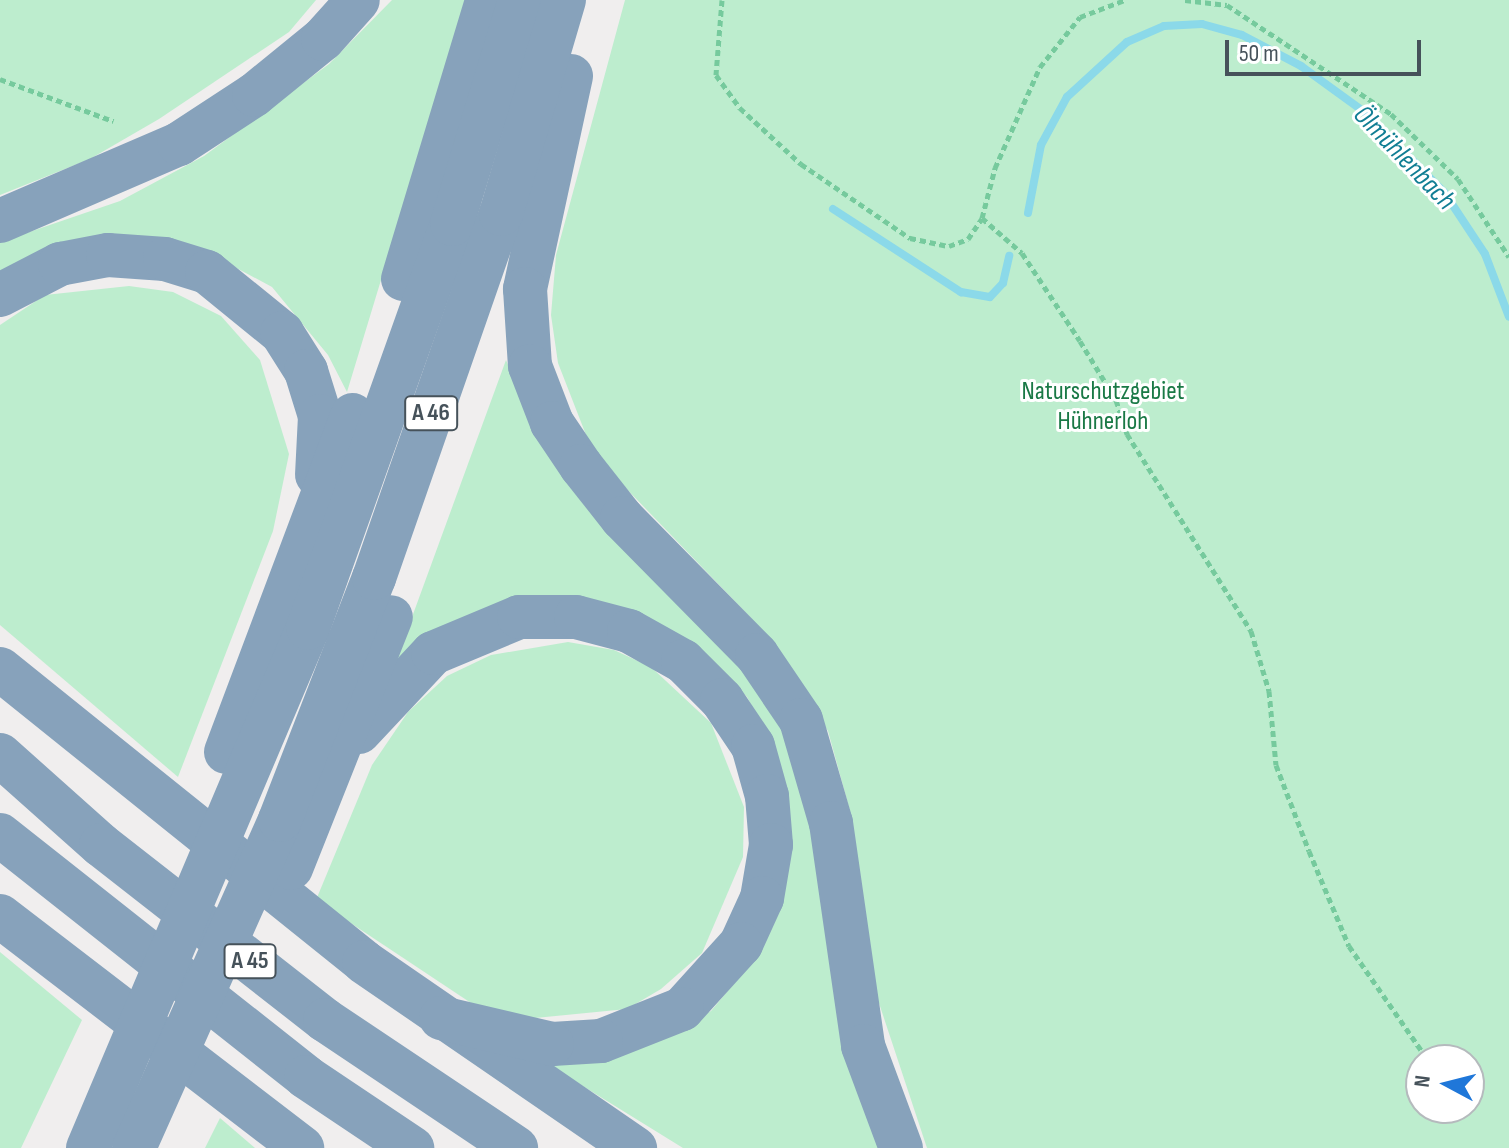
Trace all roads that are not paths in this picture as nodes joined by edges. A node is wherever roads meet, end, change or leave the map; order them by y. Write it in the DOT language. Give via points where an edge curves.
graph roads {
  1 [pos="358,0"];
  2 [pos="487,0"];
  3 [pos="520,0"];
  4 [pos="564,0"];
  5 [pos="592,0"];
  6 [pos="571,76"];
  7 [pos="0,221"];
  8 [pos="0,295"];
  9 [pos="0,669"];
  10 [pos="249,691"];
  11 [pos="0,755"];
  12 [pos="336,767"];
  13 [pos="224,796"];
  14 [pos="292,828"];
  15 [pos="0,835"];
  16 [pos="0,916"];
  17 [pos="441,1018"];
  18 [pos="135,1125"];
  19 [pos="292,1143"];
  20 [pos="59,1148"];
  21 [pos="88,1148"];
  22 [pos="412,1148"];
  23 [pos="516,1148"];
  24 [pos="635,1148"];
  25 [pos="901,1148"];
  1 -- 7 [label="highway" via="323,39 254,95 179,144"];
  2 -- 10 [label="highway" via="393,310"];
  3 -- 13 [label="highway, A 46" via="452,224 382,423"];
  4 -- 14 [label="highway, A 46" via="486,258"];
  5 -- 6 [label="highway"];
  6 -- 12 [label="highway" via="449,457"];
  6 -- 25 [label="highway" via="525,289 530,366 552,423 581,466 622,518 757,655 801,720 831,823 863,1046"];
  8 -- 10 [label="highway" via="60,264 108,255 165,259 207,272 282,333 306,371 320,416 317,487"];
  9 -- 17 [label="highway" via="122,773"];
  10 -- 13 [label="highway"];
  11 -- 23 [label="highway, A 45" via="101,845 325,1020"];
  12 -- 14 [label="highway"];
  12 -- 17 [label="highway" via="373,711 433,653 519,617 576,617 629,631 683,661 722,700 753,746 767,796 771,845 762,898 741,944 701,992 643,1029 601,1041 510,1039"];
  13 -- 18 [label="highway"];
  14 -- 18 [label="highway, A 46"];
  15 -- 22 [label="highway, A 45" via="306,1077"];
  16 -- 19 [label="highway"];
  17 -- 24 [label="highway"];
  18 -- 20 [label="highway"];
  18 -- 21 [label="highway, A 46"];
}
